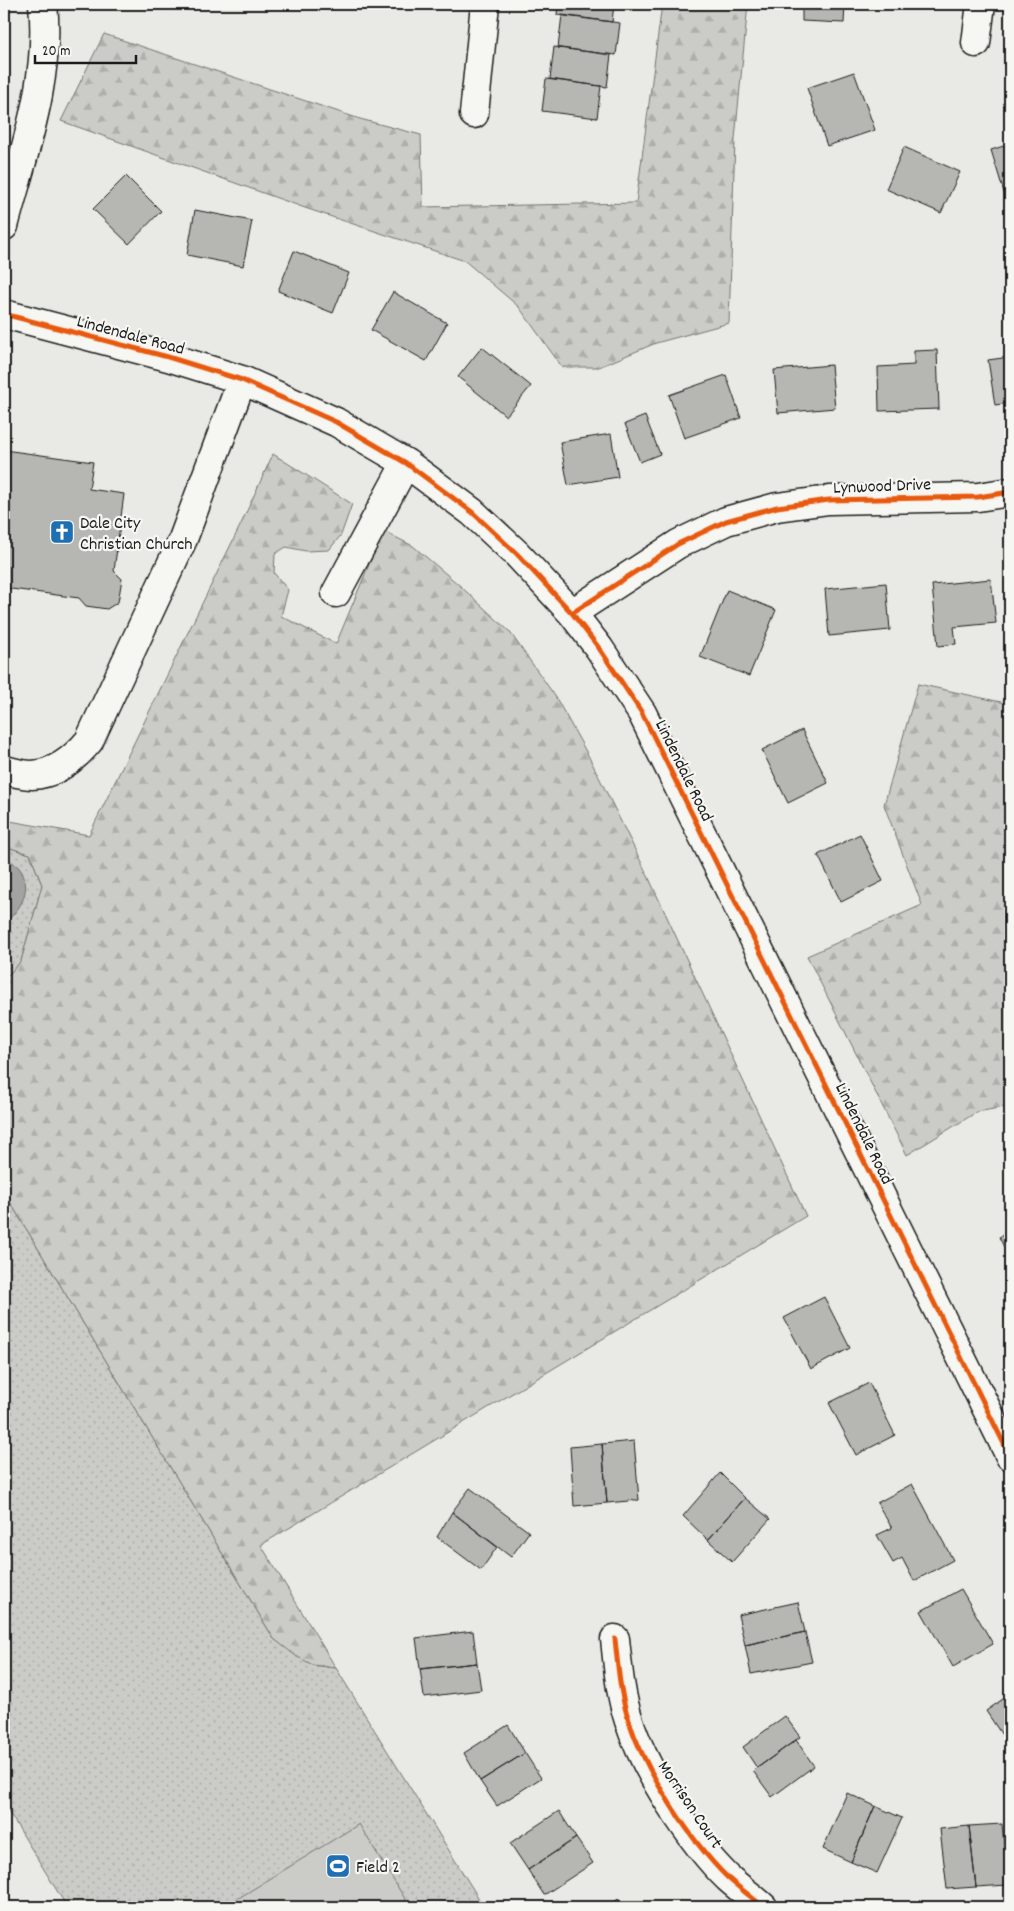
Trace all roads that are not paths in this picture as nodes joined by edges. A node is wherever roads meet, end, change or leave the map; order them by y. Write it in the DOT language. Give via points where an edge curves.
graph roads {
  1 [pos="43,4"];
  2 [pos="485,4"];
  3 [pos="981,4"];
  4 [pos="976,43"];
  5 [pos="474,114"];
  6 [pos="4,226"];
  7 [pos="4,314"];
  8 [pos="242,380"];
  9 [pos="406,463"];
  10 [pos="1010,492"];
  11 [pos="336,593"];
  12 [pos="572,613"];
  13 [pos="4,770"];
  14 [pos="1010,1456"];
  15 [pos="615,1639"];
  16 [pos="763,1907"];
  1 -- 6 [label="street" via="45,35 37,100"];
  2 -- 5 [label="street"];
  3 -- 4 [label="street"];
  7 -- 8 [label="street, Lindendale Road"];
  8 -- 9 [label="street, Lindendale Road" via="336,422"];
  8 -- 13 [label="street" via="183,539 89,741 74,759 54,770 31,775"];
  9 -- 11 [label="street"];
  9 -- 12 [label="street, Lindendale Road" via="472,512"];
  10 -- 12 [label="street, Lynwood Drive" via="978,497 829,500 777,507 726,521 678,544"];
  12 -- 14 [label="street, Lindendale Road" via="642,713"];
  15 -- 16 [label="street, Morrison Court" via="620,1686 629,1722 647,1765 695,1838 728,1877"];
}
